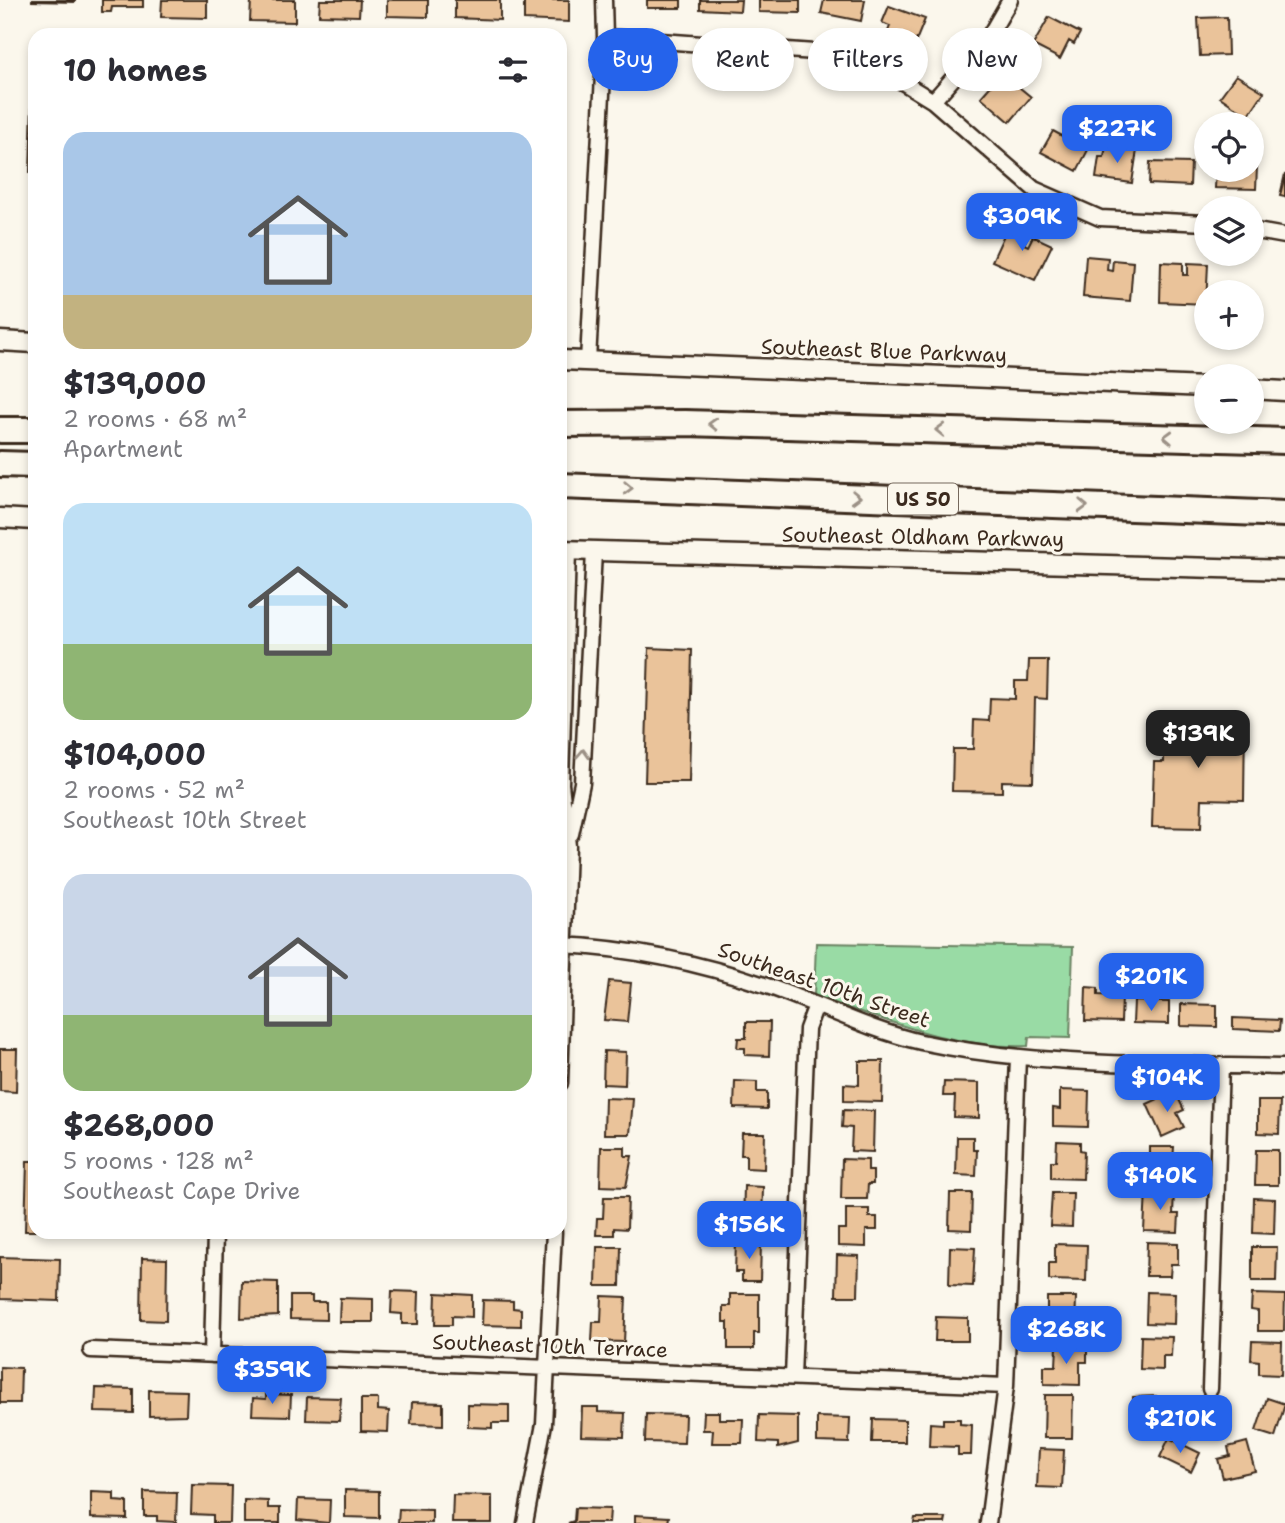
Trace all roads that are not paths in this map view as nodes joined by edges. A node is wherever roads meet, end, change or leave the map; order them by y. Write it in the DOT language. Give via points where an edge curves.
graph roads {
  1 [pos="604,0"];
  2 [pos="1010,0"];
  3 [pos="605,28"];
  4 [pos="678,42"];
  5 [pos="602,91"];
  6 [pos="933,101"];
  7 [pos="1194,222"];
  8 [pos="1264,232"];
  9 [pos="1285,236"];
  10 [pos="0,341"];
  11 [pos="28,343"];
  12 [pos="567,360"];
  13 [pos="588,361"];
  14 [pos="1194,386"];
  15 [pos="1264,390"];
  16 [pos="1285,391"];
  17 [pos="567,424"];
  18 [pos="0,430"];
  19 [pos="28,430"];
  20 [pos="1285,441"];
  21 [pos="0,464"];
  22 [pos="28,466"];
  23 [pos="567,486"];
  24 [pos="1285,514"];
  25 [pos="0,518"];
  26 [pos="28,520"];
  27 [pos="567,550"];
  28 [pos="594,552"];
  29 [pos="1285,570"];
  30 [pos="567,837"];
  31 [pos="568,846"];
  32 [pos="567,862"];
  33 [pos="567,946"];
  34 [pos="816,1005"];
  35 [pos="1018,1057"];
  36 [pos="1221,1065"];
  37 [pos="1285,1068"];
  38 [pos="215,1239"];
  39 [pos="554,1239"];
  40 [pos="91,1350"];
  41 [pos="212,1355"];
  42 [pos="548,1366"];
  43 [pos="793,1377"];
  44 [pos="1006,1386"];
  45 [pos="1210,1389"];
  46 [pos="525,1523"];
  47 [pos="988,1523"];
  1 -- 3 [label="street"];
  2 -- 6 [label="street" via="987,40"];
  4 -- 6 [label="street" via="815,52 873,64"];
  5 -- 13 [label="street"];
  6 -- 7 [label="street" via="1034,189 1100,218"];
  8 -- 9 [label="street"];
  10 -- 11 [label="street"];
  12 -- 13 [label="street, Southeast Blue Parkway"];
  13 -- 14 [label="street, Southeast Blue Parkway"];
  15 -- 16 [label="street"];
  20 -- 17 [label="highway, one-way" via="685,423"];
  18 -- 19 [label="highway"];
  21 -- 22 [label="highway"];
  23 -- 24 [label="highway, US 50, one-way"];
  25 -- 26 [label="street"];
  27 -- 28 [label="street, Southeast Oldham Parkway"];
  28 -- 29 [label="street, Southeast Oldham Parkway"];
  31 -- 28 [label="street, one-way" via="582,783"];
  30 -- 31 [label="street"];
  31 -- 32 [label="street"];
  33 -- 34 [label="street, Southeast 10th Street" via="690,964"];
  34 -- 35 [label="street, Southeast 10th Street" via="919,1041"];
  34 -- 43 [label="street" via="807,1029"];
  35 -- 36 [label="street, Southeast 10th Street"];
  35 -- 44 [label="street"];
  36 -- 37 [label="street, Southeast 10th Street"];
  36 -- 45 [label="street"];
  38 -- 41 [label="street"];
  39 -- 42 [label="street"];
  40 -- 41 [label="street, Southeast 10th Terrace"];
  41 -- 42 [label="street, Southeast 10th Terrace"];
  42 -- 43 [label="street, Southeast 10th Terrace"];
  42 -- 46 [label="street" via="540,1451"];
  43 -- 44 [label="street, Southeast 10th Terrace"];
  44 -- 47 [label="street"];
}
